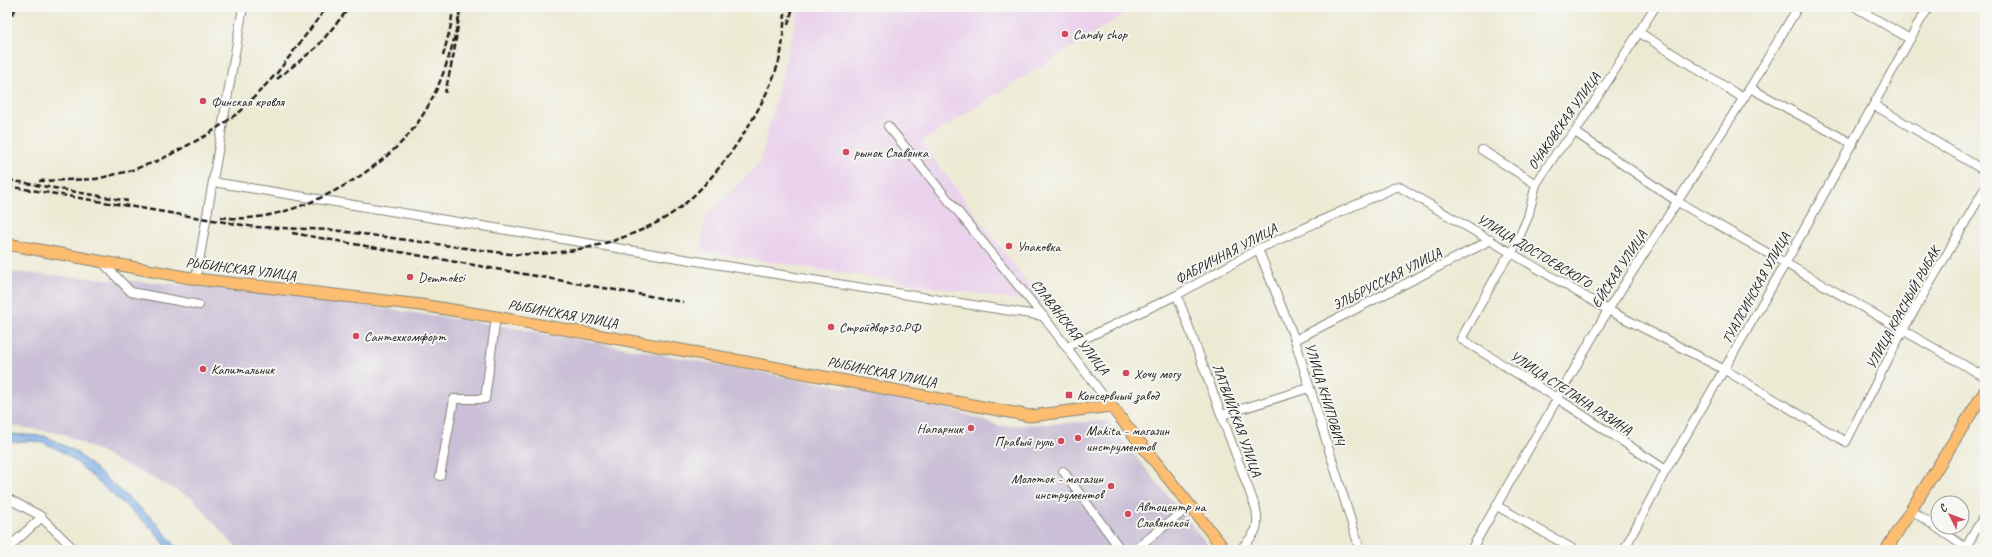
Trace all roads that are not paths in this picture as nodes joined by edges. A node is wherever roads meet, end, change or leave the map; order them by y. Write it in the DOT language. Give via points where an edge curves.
graph roads {
  1 [pos="243,7"];
  2 [pos="1655,7"];
  3 [pos="1798,7"];
  4 [pos="1855,7"];
  5 [pos="1929,7"];
  6 [pos="1640,33"];
  7 [pos="1910,39"];
  8 [pos="1750,88"];
  9 [pos="1743,98"];
  10 [pos="1874,105"];
  11 [pos="888,126"];
  12 [pos="1575,132"];
  13 [pos="1853,144"];
  14 [pos="1482,150"];
  15 [pos="1985,171"];
  16 [pos="213,182"];
  17 [pos="1536,184"];
  18 [pos="1398,186"];
  19 [pos="1985,188"];
  20 [pos="1678,202"];
  21 [pos="1491,240"];
  22 [pos="7,244"];
  23 [pos="1258,249"];
  24 [pos="1512,253"];
  25 [pos="102,262"];
  26 [pos="1785,264"];
  27 [pos="196,279"];
  28 [pos="1177,295"];
  29 [pos="199,305"];
  30 [pos="1608,310"];
  31 [pos="1043,316"];
  32 [pos="496,317"];
  33 [pos="1903,330"];
  34 [pos="1461,339"];
  35 [pos="1295,340"];
  36 [pos="1067,347"];
  37 [pos="1725,370"];
  38 [pos="1985,377"];
  39 [pos="1309,388"];
  40 [pos="1985,390"];
  41 [pos="1557,398"];
  42 [pos="1111,406"];
  43 [pos="1222,415"];
  44 [pos="1846,442"];
  45 [pos="1666,470"];
  46 [pos="1063,471"];
  47 [pos="440,476"];
  48 [pos="7,498"];
  49 [pos="1190,506"];
  50 [pos="1497,506"];
  51 [pos="1911,510"];
  52 [pos="1985,514"];
  53 [pos="42,517"];
  54 [pos="7,549"];
  55 [pos="1968,549"];
  56 [pos="74,550"];
  57 [pos="1121,550"];
  58 [pos="1134,550"];
  59 [pos="1225,550"];
  60 [pos="1240,550"];
  61 [pos="1360,550"];
  62 [pos="1471,550"];
  63 [pos="1575,550"];
  64 [pos="1624,550"];
  65 [pos="1886,550"];
  1 -- 16 [label="street"];
  2 -- 6 [label="street, ОЧАКОВСКАЯ УЛИЦА"];
  3 -- 8 [label="street, ЕЙСКАЯ УЛИЦА"];
  4 -- 7 [label="street"];
  5 -- 7 [label="street, ТУАПСИНСКАЯ УЛИЦА"];
  6 -- 9 [label="street"];
  6 -- 12 [label="street, ОЧАКОВСКАЯ УЛИЦА"];
  7 -- 10 [label="street, ТУАПСИНСКАЯ УЛИЦА"];
  8 -- 9 [label="street, ЕЙСКАЯ УЛИЦА"];
  8 -- 13 [label="street"];
  9 -- 20 [label="street, ЕЙСКАЯ УЛИЦА"];
  10 -- 13 [label="street, ТУАПСИНСКАЯ УЛИЦА"];
  10 -- 15 [label="street"];
  11 -- 31 [label="street, СЛАВЯНСКАЯ УЛИЦА"];
  12 -- 17 [label="street, ОЧАКОВСКАЯ УЛИЦА" via="1556,152"];
  12 -- 20 [label="street"];
  13 -- 26 [label="street, ТУАПСИНСКАЯ УЛИЦА"];
  14 -- 17 [label="street"];
  16 -- 27 [label="street"];
  16 -- 31 [label="street" via="832,284"];
  17 -- 24 [label="street, ОЧАКОВСКАЯ УЛИЦА" via="1528,217"];
  18 -- 21 [label="street, УЛИЦА ДОСТОЕВСКОГО"];
  18 -- 23 [label="street, ФАБРИЧНАЯ УЛИЦА"];
  19 -- 33 [label="street, УЛИЦА КРАСНЫЙ РЫБАК"];
  20 -- 26 [label="street"];
  20 -- 30 [label="street, ЕЙСКАЯ УЛИЦА"];
  21 -- 24 [label="street, УЛИЦА ДОСТОЕВСКОГО"];
  21 -- 35 [label="street, ЭЛЬБРУССКАЯ УЛИЦА"];
  22 -- 25 [label="main road, РЫБИНСКАЯ УЛИЦА"];
  23 -- 28 [label="street, ФАБРИЧНАЯ УЛИЦА"];
  23 -- 35 [label="street, УЛИЦА КНИПОВИЧ"];
  24 -- 30 [label="street, УЛИЦА ДОСТОЕВСКОГО"];
  24 -- 34 [label="street, ОЧАКОВСКАЯ УЛИЦА" via="1504,262"];
  25 -- 27 [label="main road, РЫБИНСКАЯ УЛИЦА"];
  25 -- 29 [label="street" via="131,292"];
  26 -- 33 [label="street"];
  26 -- 37 [label="street, ТУАПСИНСКАЯ УЛИЦА"];
  27 -- 32 [label="main road, РЫБИНСКАЯ УЛИЦА" via="421,305"];
  28 -- 36 [label="street, ФАБРИЧНАЯ УЛИЦА"];
  28 -- 43 [label="street, ЛАТВИЙСКАЯ УЛИЦА"];
  30 -- 37 [label="street, УЛИЦА ДОСТОЕВСКОГО"];
  30 -- 41 [label="street, ЕЙСКАЯ УЛИЦА"];
  31 -- 36 [label="street, СЛАВЯНСКАЯ УЛИЦА"];
  32 -- 42 [label="main road, РЫБИНСКАЯ УЛИЦА" via="1030,416"];
  32 -- 47 [label="street" via="485,399 454,399"];
  33 -- 38 [label="street"];
  33 -- 44 [label="street, УЛИЦА КРАСНЫЙ РЫБАК"];
  34 -- 41 [label="street, УЛИЦА СТЕПАНА РАЗИНА"];
  35 -- 39 [label="street, УЛИЦА КНИПОВИЧ"];
  36 -- 42 [label="street, СЛАВЯНСКАЯ УЛИЦА"];
  37 -- 44 [label="street, УЛИЦА ДОСТОЕВСКОГО"];
  37 -- 45 [label="street, ТУАПСИНСКАЯ УЛИЦА"];
  39 -- 43 [label="street"];
  39 -- 61 [label="street, УЛИЦА КНИПОВИЧ"];
  40 -- 51 [label="main road"];
  41 -- 45 [label="street, УЛИЦА СТЕПАНА РАЗИНА"];
  41 -- 50 [label="street, ЕЙСКАЯ УЛИЦА"];
  42 -- 49 [label="main road, СЛАВЯНСКАЯ УЛИЦА"];
  43 -- 60 [label="street, ЛАТВИЙСКАЯ УЛИЦА" via="1259,524"];
  45 -- 64 [label="street, ТУАПСИНСКАЯ УЛИЦА"];
  46 -- 57 [label="street"];
  48 -- 53 [label="street"];
  49 -- 58 [label="street"];
  49 -- 59 [label="main road, СЛАВЯНСКАЯ УЛИЦА"];
  50 -- 62 [label="street, ЕЙСКАЯ УЛИЦА"];
  50 -- 63 [label="street"];
  51 -- 55 [label="street"];
  51 -- 65 [label="main road"];
  52 -- 55 [label="street"];
  53 -- 54 [label="street"];
  53 -- 56 [label="street"];
}
